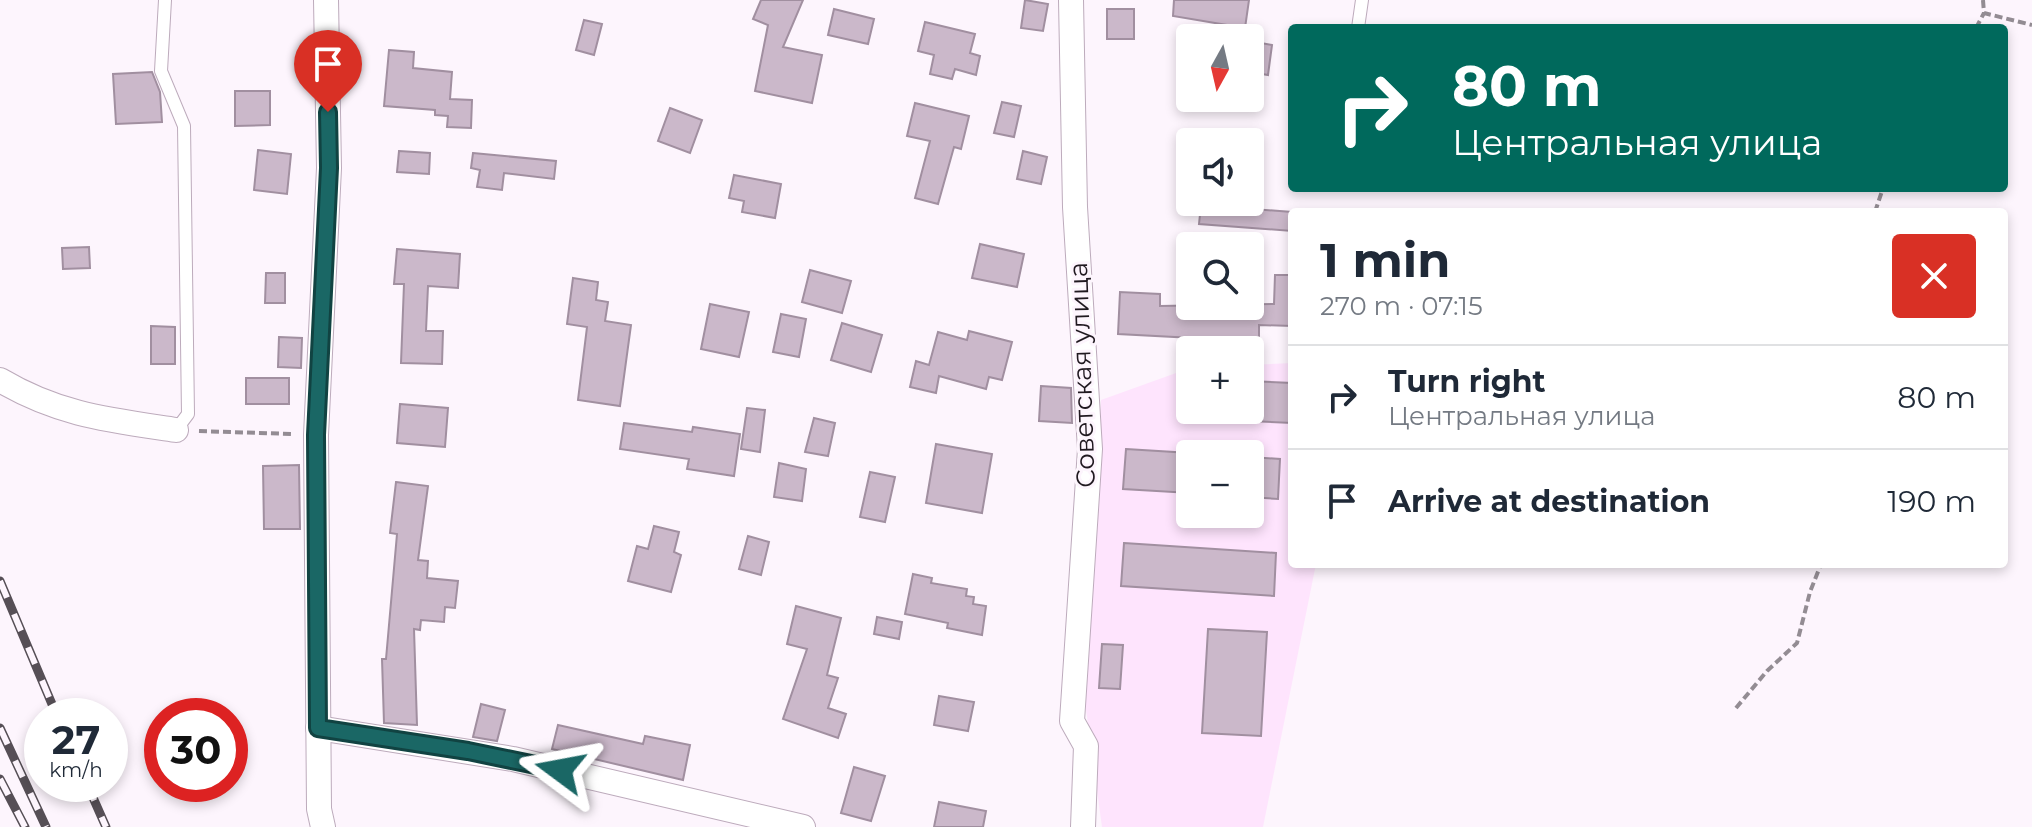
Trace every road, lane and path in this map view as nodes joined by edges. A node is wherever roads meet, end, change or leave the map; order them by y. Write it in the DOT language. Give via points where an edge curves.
graph roads {
  1 [pos="165,0"];
  2 [pos="326,0"];
  3 [pos="1071,0"];
  4 [pos="1362,0"];
  5 [pos="1983,0"];
  6 [pos="1984,13"];
  7 [pos="1359,24"];
  8 [pos="1978,24"];
  9 [pos="2032,25"];
  10 [pos="0,380"];
  11 [pos="176,430"];
  12 [pos="316,435"];
  13 [pos="1819,568"];
  14 [pos="1736,708"];
  15 [pos="318,728"];
  16 [pos="323,827"];
  17 [pos="803,827"];
  18 [pos="1083,827"];
  1 -- 11 [label="lane" via="161,71 184,126 188,414"];
  2 -- 12 [label="street" via="329,168"];
  3 -- 18 [label="street, Советская улица" via="1075,207 1090,449 1072,721 1086,746"];
  4 -- 7 [label="lane"];
  5 -- 6 [label="path"];
  6 -- 8 [label="path"];
  6 -- 9 [label="path"];
  10 -- 11 [label="street" via="33,399 97,419"];
  11 -- 12 [label="path"];
  12 -- 15 [label="street"];
  13 -- 14 [label="path" via="1797,643"];
  15 -- 16 [label="street"];
  15 -- 17 [label="street" via="513,759"];
}
